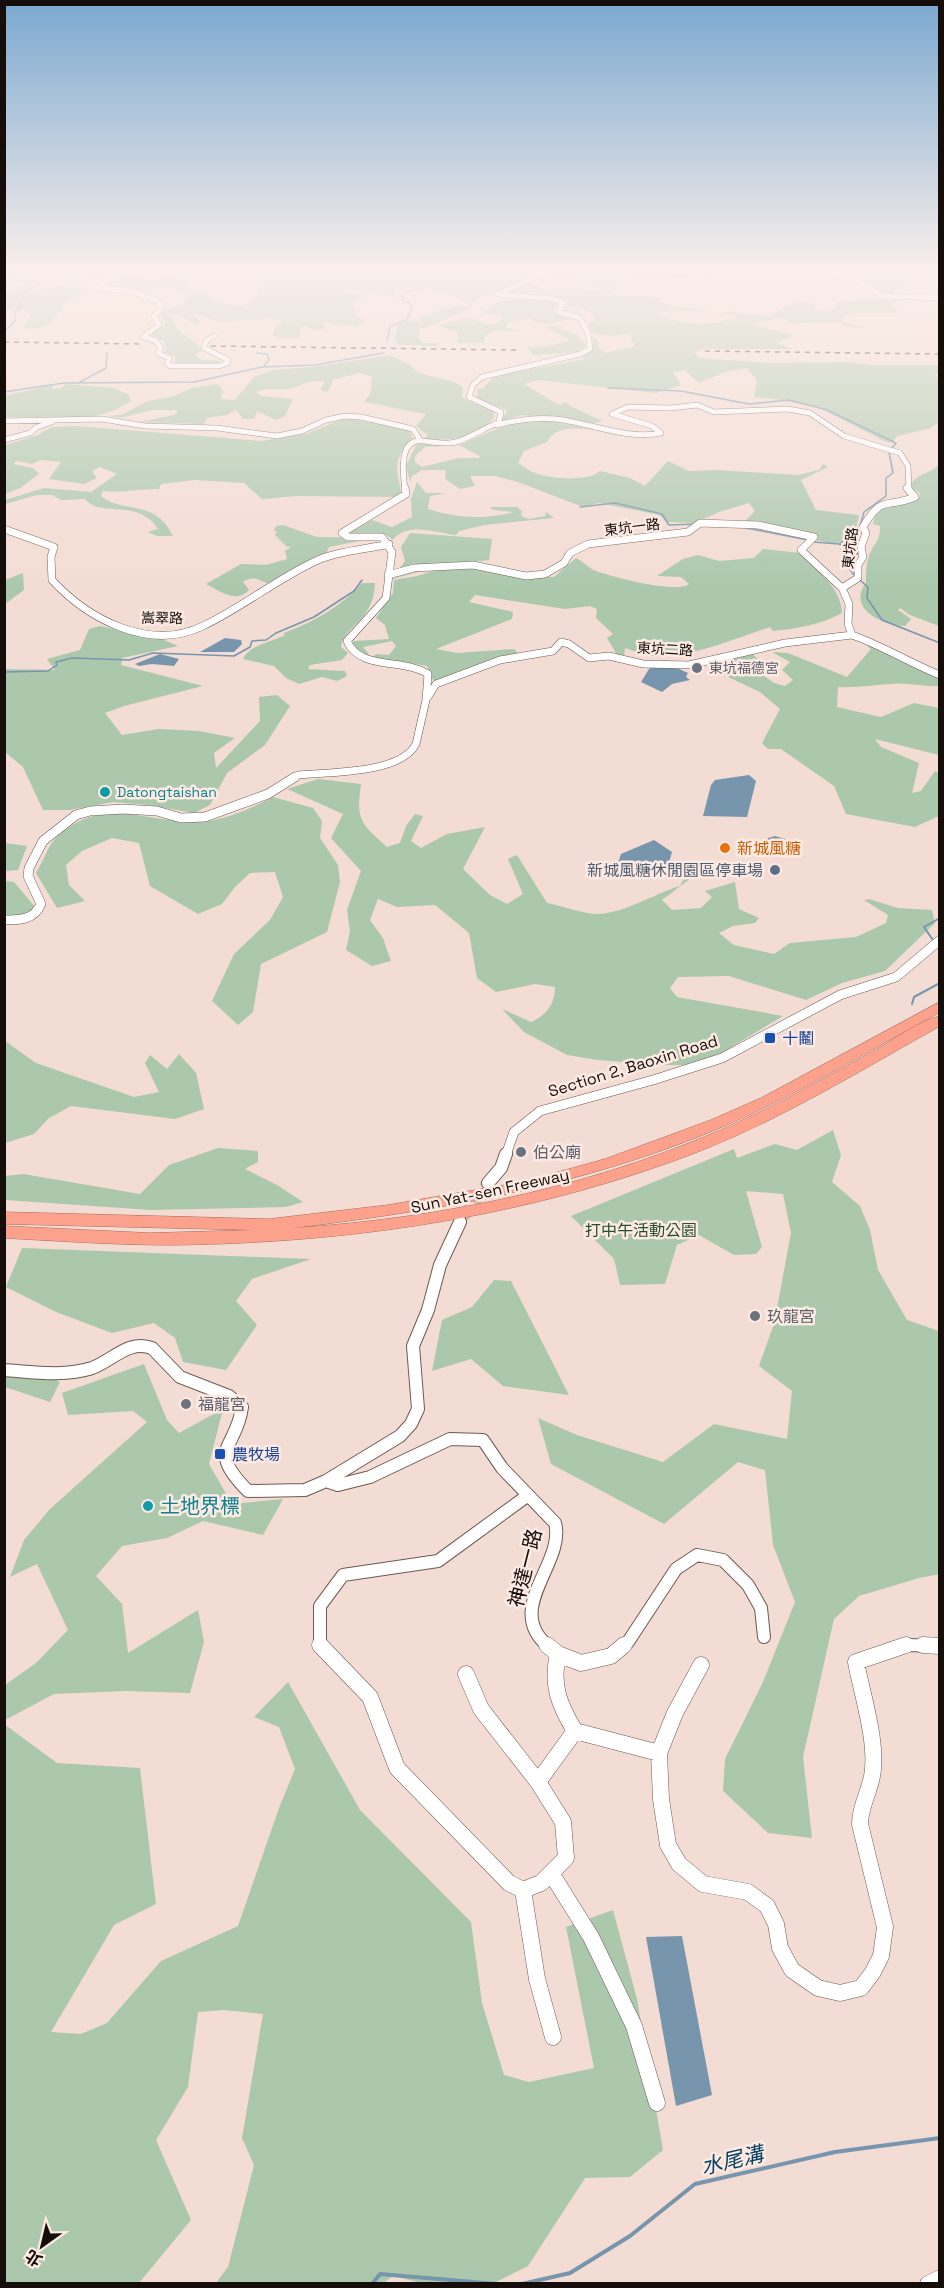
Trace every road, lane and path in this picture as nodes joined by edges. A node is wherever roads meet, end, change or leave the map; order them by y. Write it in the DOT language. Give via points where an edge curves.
graph roads {
  1 [pos="489,375"];
  2 [pos="58,420"];
  3 [pos="4,421"];
  4 [pos="496,425"];
  5 [pos="4,440"];
  6 [pos="420,441"];
  7 [pos="4,529"];
  8 [pos="389,544"];
  9 [pos="388,575"];
  10 [pos="842,588"];
  11 [pos="852,635"];
  12 [pos="939,675"];
  13 [pos="426,700"];
  14 [pos="4,920"];
  15 [pos="939,940"];
  16 [pos="939,1006"];
  17 [pos="939,1020"];
  18 [pos="488,1183"];
  19 [pos="4,1218"];
  20 [pos="460,1222"];
  21 [pos="4,1232"];
  22 [pos="4,1370"];
  23 [pos="326,1481"];
  24 [pos="527,1496"];
  25 [pos="764,1637"];
  26 [pos="939,1646"];
  27 [pos="558,1654"];
  28 [pos="701,1665"];
  29 [pos="466,1674"];
  30 [pos="575,1731"];
  31 [pos="659,1753"];
  32 [pos="538,1782"];
  33 [pos="551,1873"];
  34 [pos="523,1890"];
  35 [pos="553,2037"];
  36 [pos="657,2103"];
  37 [pos="939,2278"];
  38 [pos="928,2283"];
  1 -- 4 [label="street" via="473,385 469,397 501,412"];
  2 -- 3 [label="street"];
  2 -- 5 [label="street" via="37,427 30,434"];
  2 -- 6 [label="street" via="102,419 277,436 303,431 337,417 354,416 413,429"];
  4 -- 6 [label="street" via="456,442"];
  4 -- 10 [label="street, 東坑路" via="516,418 537,417 626,433 656,434 661,431 612,414 628,407 697,405 714,412 782,409 810,413 844,436 900,453 910,474 907,488 915,497 886,501 874,508 863,527 866,532 858,578"];
  6 -- 8 [label="street" via="410,445 402,465 406,494 342,533 348,537 382,537"];
  7 -- 8 [label="street, 嵩翠路" via="54,547 52,580 88,612 129,629 162,633 202,627 319,560"];
  8 -- 9 [label="street" via="394,560"];
  9 -- 10 [label="street, 東坑一路" via="414,568 473,565 526,576 545,574 588,544 688,532 700,523 758,525 814,537 801,550"];
  9 -- 13 [label="street" via="386,598 347,640 348,645 368,660 423,669 429,677"];
  10 -- 11 [label="street, 東坑路" via="849,605 848,630"];
  11 -- 12 [label="street"];
  11 -- 13 [label="street, 東坑二路" via="785,643 689,665 643,664 609,656 589,658 561,642 553,651 500,660 436,684"];
  13 -- 14 [label="street" via="413,750 383,766 298,775 268,794 205,817 181,818 157,811 123,809 76,815 43,841 29,868 28,876 41,904 39,910 27,919"];
  15 -- 18 [label="street, Section 2, Baoxin Road" via="896,976 840,995 722,1058 540,1111 514,1132 501,1168"];
  16 -- 19 [label="highway, Sun Yat-sen Freeway" via="766,1101 716,1124 609,1164 522,1187 388,1211 269,1225"];
  17 -- 21 [label="highway, Sun Yat-sen Freeway" via="787,1104 702,1144 582,1185 504,1203 362,1228 268,1236 159,1239"];
  20 -- 23 [label="street" via="440,1265 413,1347 418,1409 411,1424 400,1436"];
  22 -- 23 [label="street" via="76,1373 135,1346 147,1346 182,1379 233,1398 242,1407 225,1454 231,1474 248,1491 305,1490"];
  23 -- 24 [label="street, 神達一路" via="338,1485 370,1477 450,1439 483,1440"];
  24 -- 27 [label="street, 神達一路" via="555,1523 558,1534 531,1606 532,1624 539,1638"];
  24 -- 34 [label="street" via="438,1561 343,1575 320,1606 320,1645 370,1697 397,1767 509,1883"];
  25 -- 27 [label="street" via="761,1608 748,1585 723,1560 697,1555 676,1569 628,1642 611,1656 581,1663"];
  26 -- 31 [label="street" via="907,1645 856,1662 874,1756 860,1824 885,1927 881,1956 861,1988 840,1993 806,1982 792,1970 780,1948 776,1924 767,1906 748,1892 703,1884 679,1864 668,1845"];
  27 -- 30 [label="street" via="552,1683 556,1699"];
  28 -- 31 [label="street"];
  29 -- 32 [label="street" via="481,1709"];
  30 -- 31 [label="street"];
  30 -- 32 [label="street"];
  32 -- 33 [label="street" via="563,1822 566,1858"];
  33 -- 34 [label="street"];
  33 -- 36 [label="street" via="591,1936 634,2026"];
  34 -- 35 [label="street" via="537,1979"];
  37 -- 38 [label="street"];
}
